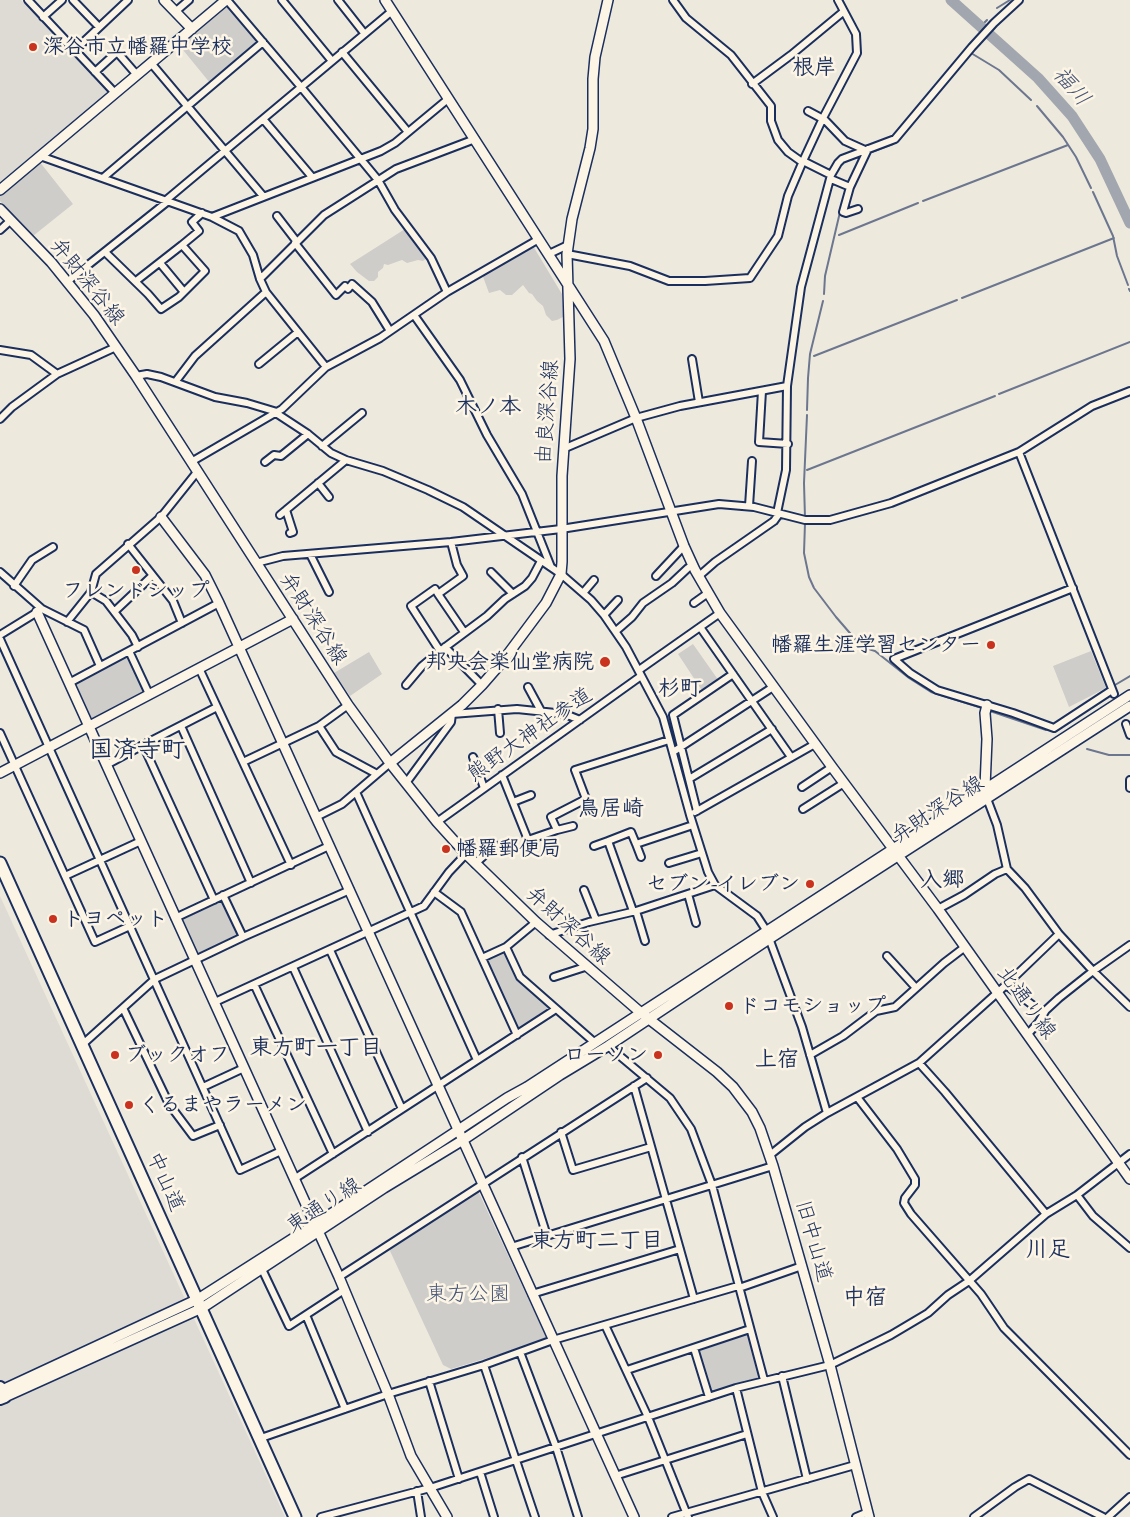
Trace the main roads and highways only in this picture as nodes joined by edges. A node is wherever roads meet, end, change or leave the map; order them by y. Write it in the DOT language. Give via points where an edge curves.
graph roads {
  1 [pos="0,863"];
  2 [pos="295,1517"];
  1 -- 2 [label="highway, 中山道"];
}
